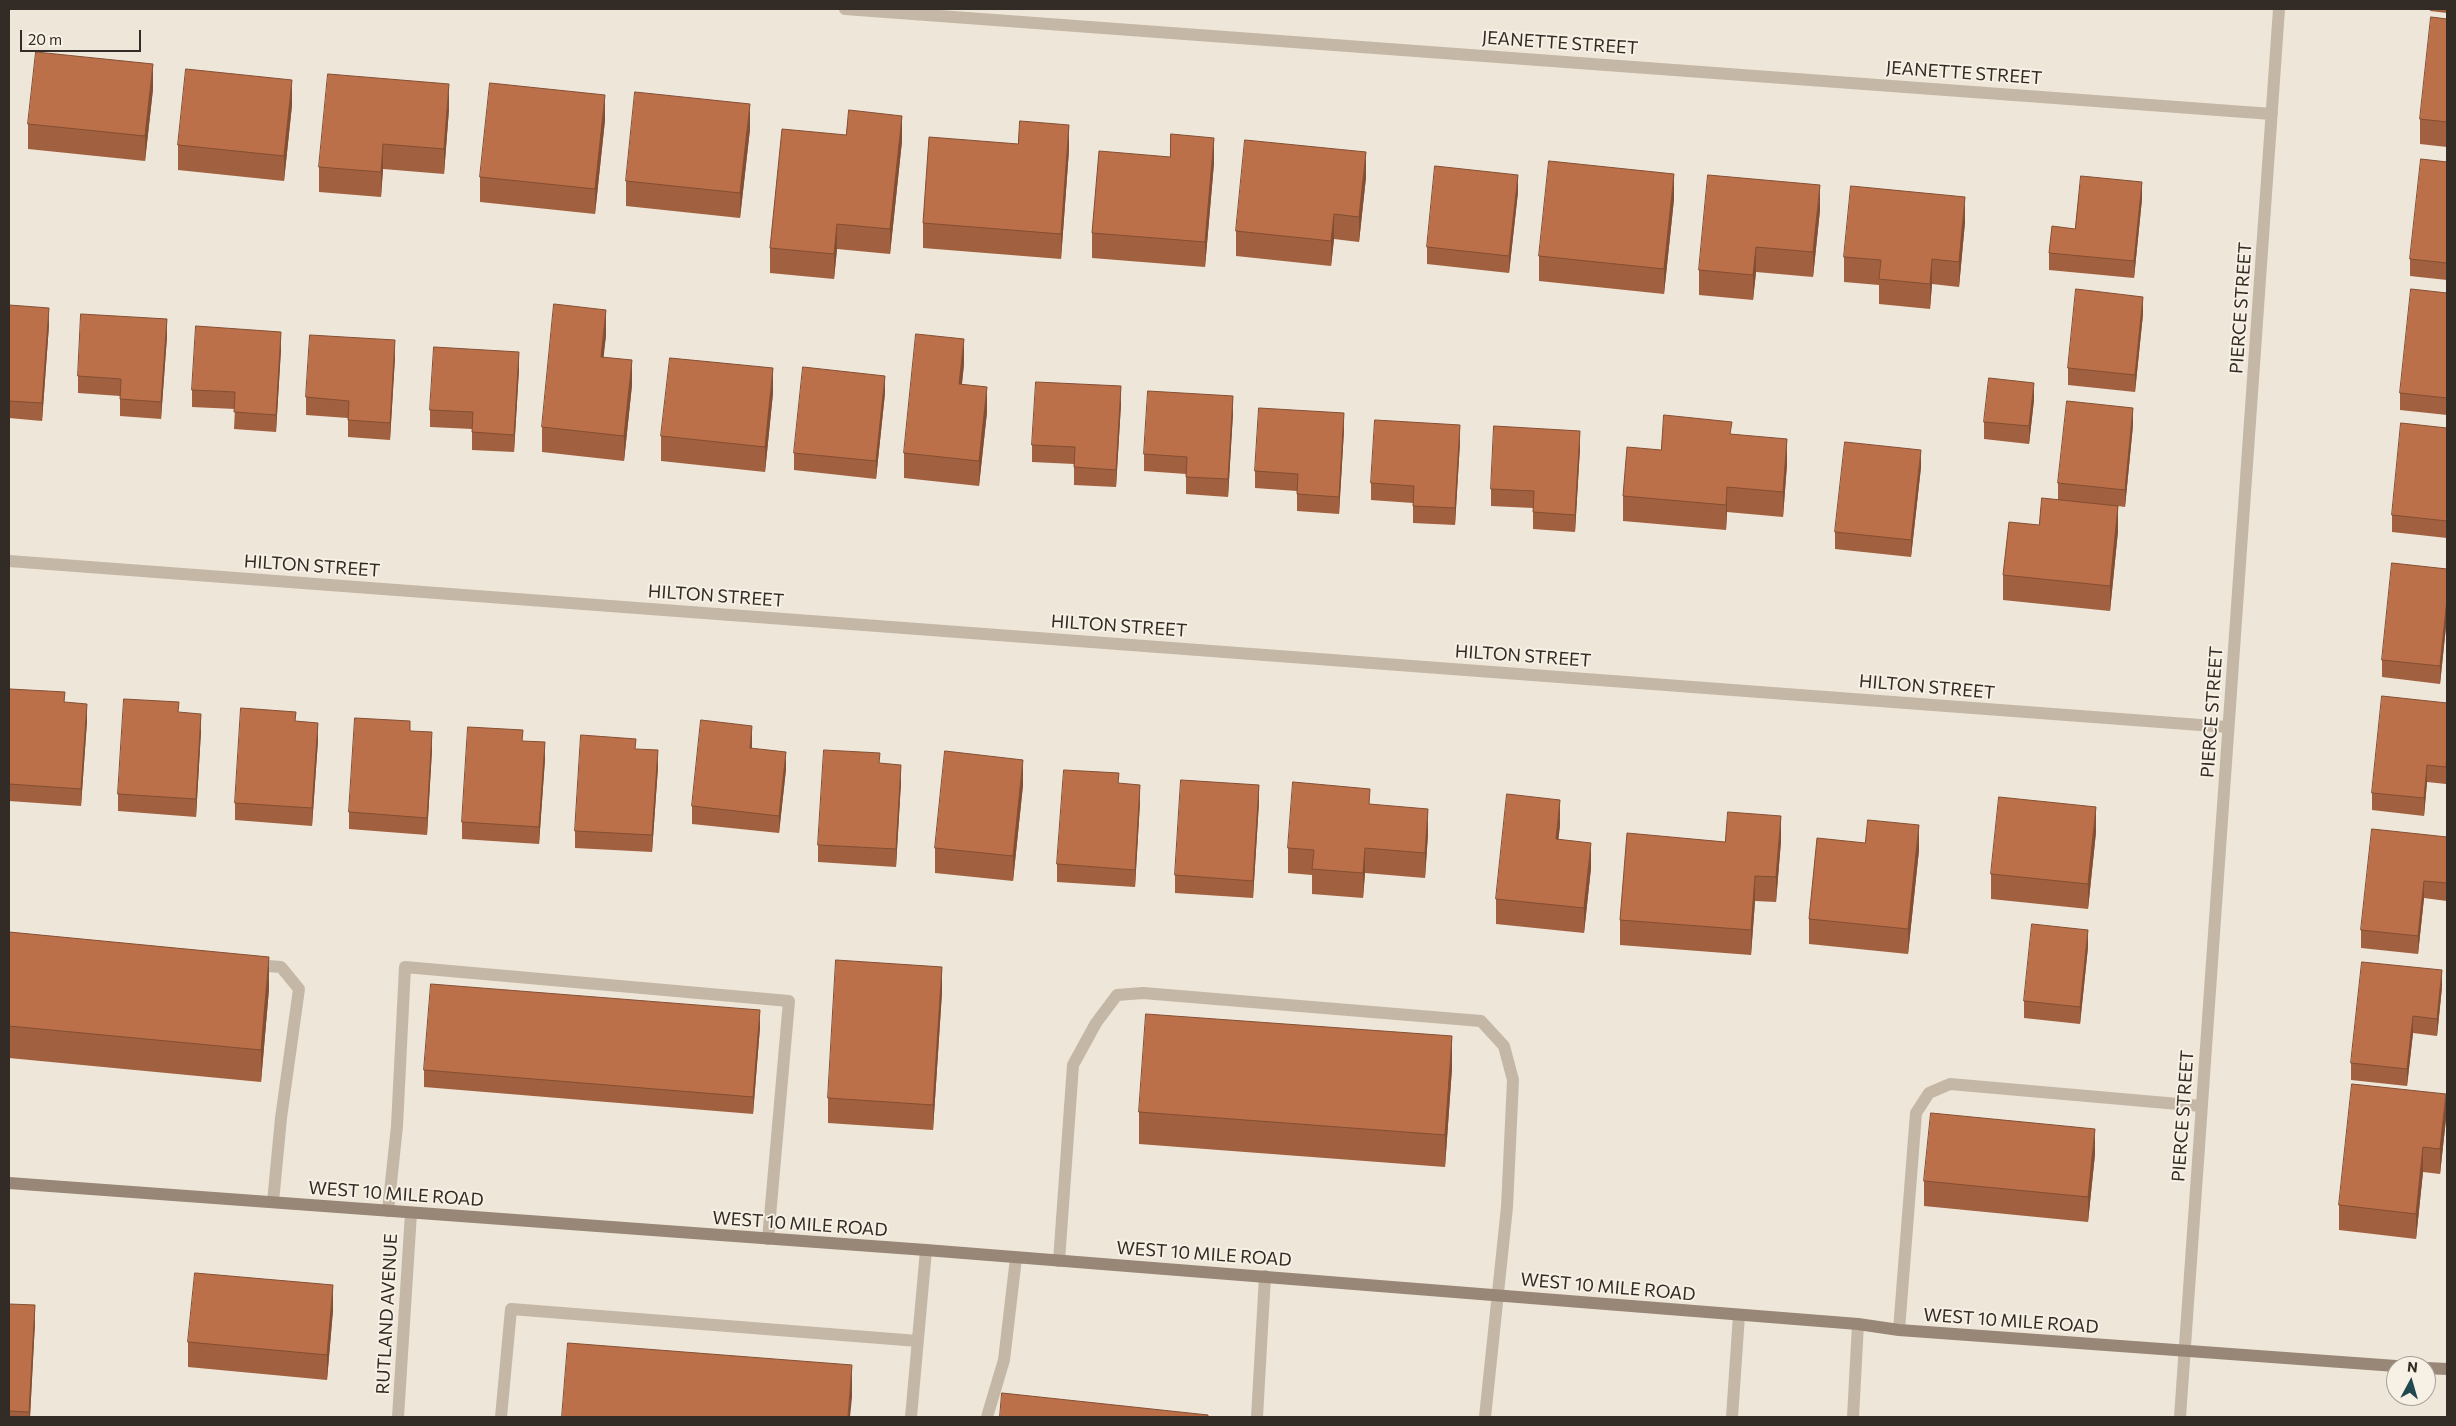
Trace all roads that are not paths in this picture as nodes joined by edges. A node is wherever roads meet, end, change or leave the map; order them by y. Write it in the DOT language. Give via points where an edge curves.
graph roads {
  1 [pos="845,9"];
  2 [pos="2279,9"];
  3 [pos="2272,114"];
  4 [pos="9,561"];
  5 [pos="2228,727"];
  6 [pos="243,964"];
  7 [pos="2201,1106"];
  8 [pos="9,1183"];
  9 [pos="273,1202"];
  10 [pos="388,1211"];
  11 [pos="411,1213"];
  12 [pos="768,1239"];
  13 [pos="926,1250"];
  14 [pos="1016,1258"];
  15 [pos="1059,1261"];
  16 [pos="1265,1276"];
  17 [pos="1498,1296"];
  18 [pos="1739,1315"];
  19 [pos="1858,1324"];
  20 [pos="1900,1330"];
  21 [pos="918,1341"];
  22 [pos="2186,1352"];
  23 [pos="2386,1365"];
  24 [pos="398,1417"];
  25 [pos="501,1417"];
  26 [pos="911,1417"];
  27 [pos="987,1417"];
  28 [pos="1257,1417"];
  29 [pos="1486,1417"];
  30 [pos="1732,1417"];
  31 [pos="1853,1417"];
  32 [pos="2180,1417"];
  1 -- 3 [label="street, JEANETTE STREET"];
  2 -- 3 [label="street, PIERCE STREET"];
  3 -- 5 [label="street, PIERCE STREET"];
  4 -- 5 [label="street, HILTON STREET"];
  5 -- 7 [label="street, PIERCE STREET"];
  6 -- 9 [label="street" via="281,967 299,989"];
  7 -- 20 [label="street" via="1950,1084 1929,1093 1916,1113"];
  7 -- 22 [label="street, PIERCE STREET"];
  8 -- 9 [label="main road, WEST 10 MILE ROAD"];
  9 -- 10 [label="main road, WEST 10 MILE ROAD"];
  10 -- 11 [label="main road, WEST 10 MILE ROAD"];
  10 -- 12 [label="street" via="397,1126 406,967 789,1001"];
  11 -- 12 [label="main road, WEST 10 MILE ROAD"];
  11 -- 24 [label="street, RUTLAND AVENUE"];
  12 -- 13 [label="main road, WEST 10 MILE ROAD"];
  13 -- 14 [label="main road, WEST 10 MILE ROAD"];
  13 -- 21 [label="street"];
  14 -- 15 [label="main road, WEST 10 MILE ROAD"];
  14 -- 27 [label="street" via="1004,1360"];
  15 -- 16 [label="main road, WEST 10 MILE ROAD"];
  15 -- 17 [label="street" via="1073,1065 1116,995 1143,993 1481,1021 1504,1046 1513,1080"];
  16 -- 17 [label="main road, WEST 10 MILE ROAD"];
  16 -- 28 [label="street"];
  17 -- 18 [label="main road, WEST 10 MILE ROAD"];
  17 -- 29 [label="street"];
  18 -- 19 [label="main road, WEST 10 MILE ROAD"];
  18 -- 30 [label="street"];
  19 -- 20 [label="main road, WEST 10 MILE ROAD"];
  19 -- 31 [label="street"];
  20 -- 22 [label="main road, WEST 10 MILE ROAD"];
  21 -- 25 [label="street" via="511,1309"];
  21 -- 26 [label="street"];
  22 -- 23 [label="main road, WEST 10 MILE ROAD"];
  22 -- 32 [label="street, PIERCE STREET"];
}
